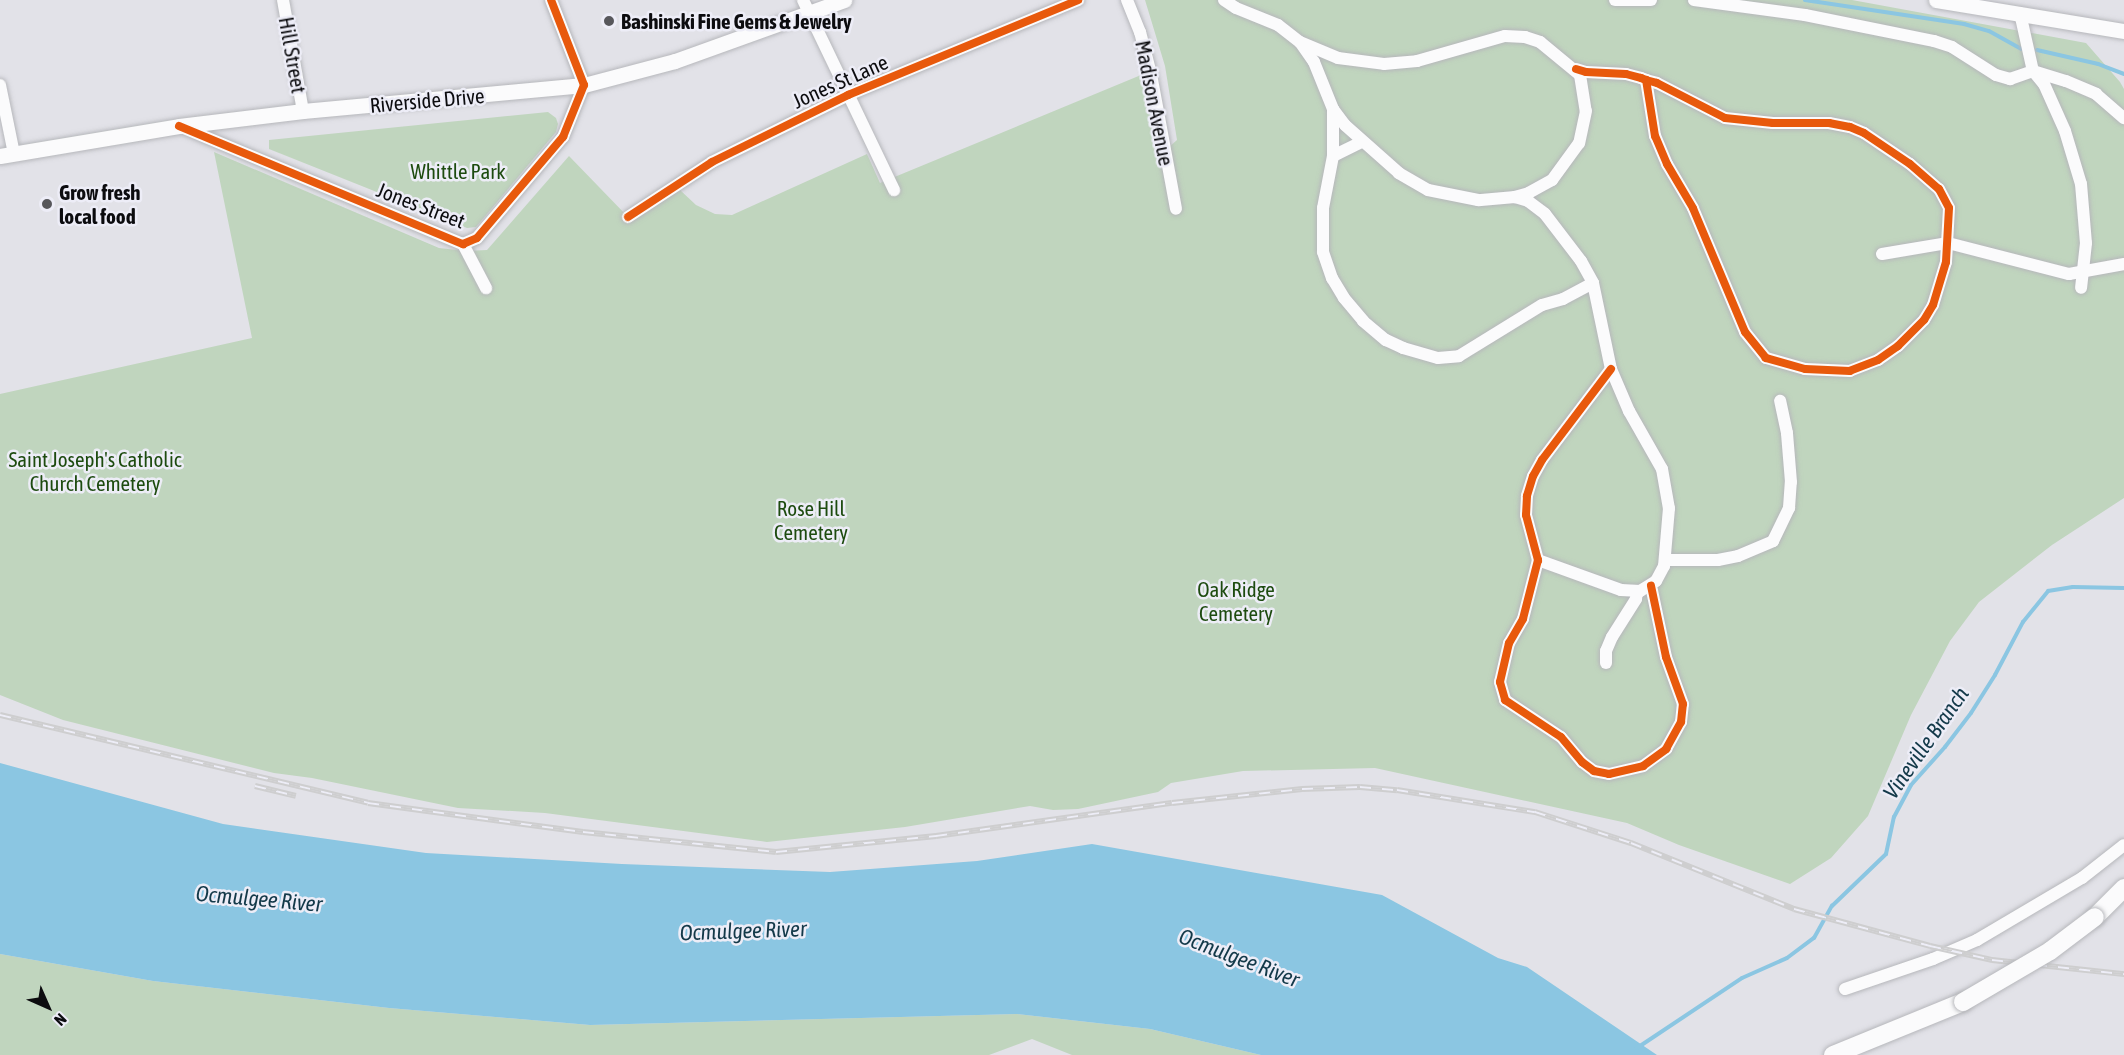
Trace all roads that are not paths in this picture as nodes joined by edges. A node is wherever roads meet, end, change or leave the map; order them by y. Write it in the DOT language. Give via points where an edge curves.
graph roads {
  1 [pos="283,0"];
  2 [pos="551,0"];
  3 [pos="844,0"];
  4 [pos="1078,0"];
  5 [pos="1127,0"];
  6 [pos="1224,0"];
  7 [pos="1615,0"];
  8 [pos="1651,0"];
  9 [pos="1694,0"];
  10 [pos="1936,0"];
  11 [pos="806,6"];
  12 [pos="2020,13"];
  13 [pos="2124,31"];
  14 [pos="1300,42"];
  15 [pos="1338,58"];
  16 [pos="1576,69"];
  17 [pos="2033,72"];
  18 [pos="1321,76"];
  19 [pos="1646,80"];
  20 [pos="0,85"];
  21 [pos="584,85"];
  22 [pos="848,95"];
  23 [pos="1333,109"];
  24 [pos="303,111"];
  25 [pos="2124,118"];
  26 [pos="179,126"];
  27 [pos="1362,142"];
  28 [pos="7,155"];
  29 [pos="1334,156"];
  30 [pos="1545,184"];
  31 [pos="894,190"];
  32 [pos="1515,197"];
  33 [pos="1176,208"];
  34 [pos="1542,211"];
  35 [pos="628,217"];
  36 [pos="1948,243"];
  37 [pos="463,244"];
  38 [pos="1882,254"];
  39 [pos="2124,264"];
  40 [pos="2082,271"];
  41 [pos="1593,283"];
  42 [pos="486,288"];
  43 [pos="2081,288"];
  44 [pos="1611,369"];
  45 [pos="1780,401"];
  46 [pos="1538,561"];
  47 [pos="1665,561"];
  48 [pos="1651,586"];
  49 [pos="1637,592"];
  50 [pos="1606,663"];
  51 [pos="2124,845"];
  52 [pos="2124,888"];
  53 [pos="1845,989"];
  54 [pos="1833,1055"];
  1 -- 24 [label="street, Hill Street"];
  2 -- 21 [label="street"];
  3 -- 11 [label="main road, Riverside Drive"];
  4 -- 22 [label="street, Jones St Lane"];
  5 -- 33 [label="street, Madison Avenue" via="1151,74"];
  6 -- 14 [label="street" via="1278,25"];
  7 -- 8 [label="street"];
  9 -- 17 [label="street" via="1805,15 1934,41 2010,79"];
  10 -- 12 [label="main road"];
  11 -- 21 [label="main road, Riverside Drive" via="675,61"];
  11 -- 22 [label="street"];
  12 -- 13 [label="main road"];
  12 -- 17 [label="street"];
  14 -- 15 [label="street"];
  14 -- 18 [label="street"];
  15 -- 16 [label="street" via="1384,64 1417,61 1505,36 1540,42"];
  15 -- 18 [label="street"];
  16 -- 19 [label="street"];
  16 -- 30 [label="street" via="1582,81 1586,111 1583,129 1564,165"];
  17 -- 25 [label="street" via="2096,94"];
  17 -- 40 [label="street" via="2044,84 2074,155 2084,209 2086,243"];
  18 -- 23 [label="street"];
  19 -- 36 [label="street" via="1680,93 1725,118 1829,123 1864,133 1939,189 1949,208"];
  19 -- 36 [label="street" via="1655,136 1667,164 1693,208 1746,332 1766,358 1836,372 1878,360 1909,336 1933,305"];
  20 -- 28 [label="street"];
  21 -- 24 [label="main road, Riverside Drive"];
  21 -- 37 [label="street, Jones Street" via="563,137 477,238"];
  22 -- 31 [label="street"];
  22 -- 35 [label="street, Jones St Lane" via="712,162"];
  23 -- 27 [label="street"];
  23 -- 29 [label="street"];
  24 -- 26 [label="main road, Riverside Drive"];
  26 -- 28 [label="main road, Riverside Drive"];
  26 -- 37 [label="street, Jones Street"];
  27 -- 29 [label="street"];
  27 -- 32 [label="street" via="1399,173 1428,190 1478,200"];
  29 -- 41 [label="street" via="1322,227 1323,252 1332,278 1364,321 1402,348 1438,358 1459,356 1542,305"];
  30 -- 32 [label="street"];
  30 -- 34 [label="street" via="1540,197"];
  32 -- 34 [label="street"];
  34 -- 41 [label="street"];
  36 -- 38 [label="street"];
  36 -- 40 [label="street" via="2069,274"];
  37 -- 42 [label="street, Jones Street"];
  39 -- 40 [label="street"];
  40 -- 43 [label="street"];
  41 -- 44 [label="street"];
  44 -- 46 [label="street" via="1533,476 1526,515"];
  44 -- 47 [label="street" via="1629,411 1662,469 1669,508"];
  45 -- 47 [label="street" via="1788,432 1790,508 1773,541 1718,560"];
  46 -- 48 [label="street" via="1523,619 1503,663 1502,694 1505,700 1561,737 1594,771 1609,774 1643,766 1666,748 1681,722 1683,704 1666,657"];
  46 -- 49 [label="street"];
  47 -- 48 [label="street"];
  48 -- 49 [label="street"];
  49 -- 50 [label="street" via="1612,637"];
  51 -- 53 [label="street" via="2082,878 1987,935 1933,959"];
  52 -- 54 [label="highway, bridge" via="2095,917 2050,951 1963,1002"];
}
